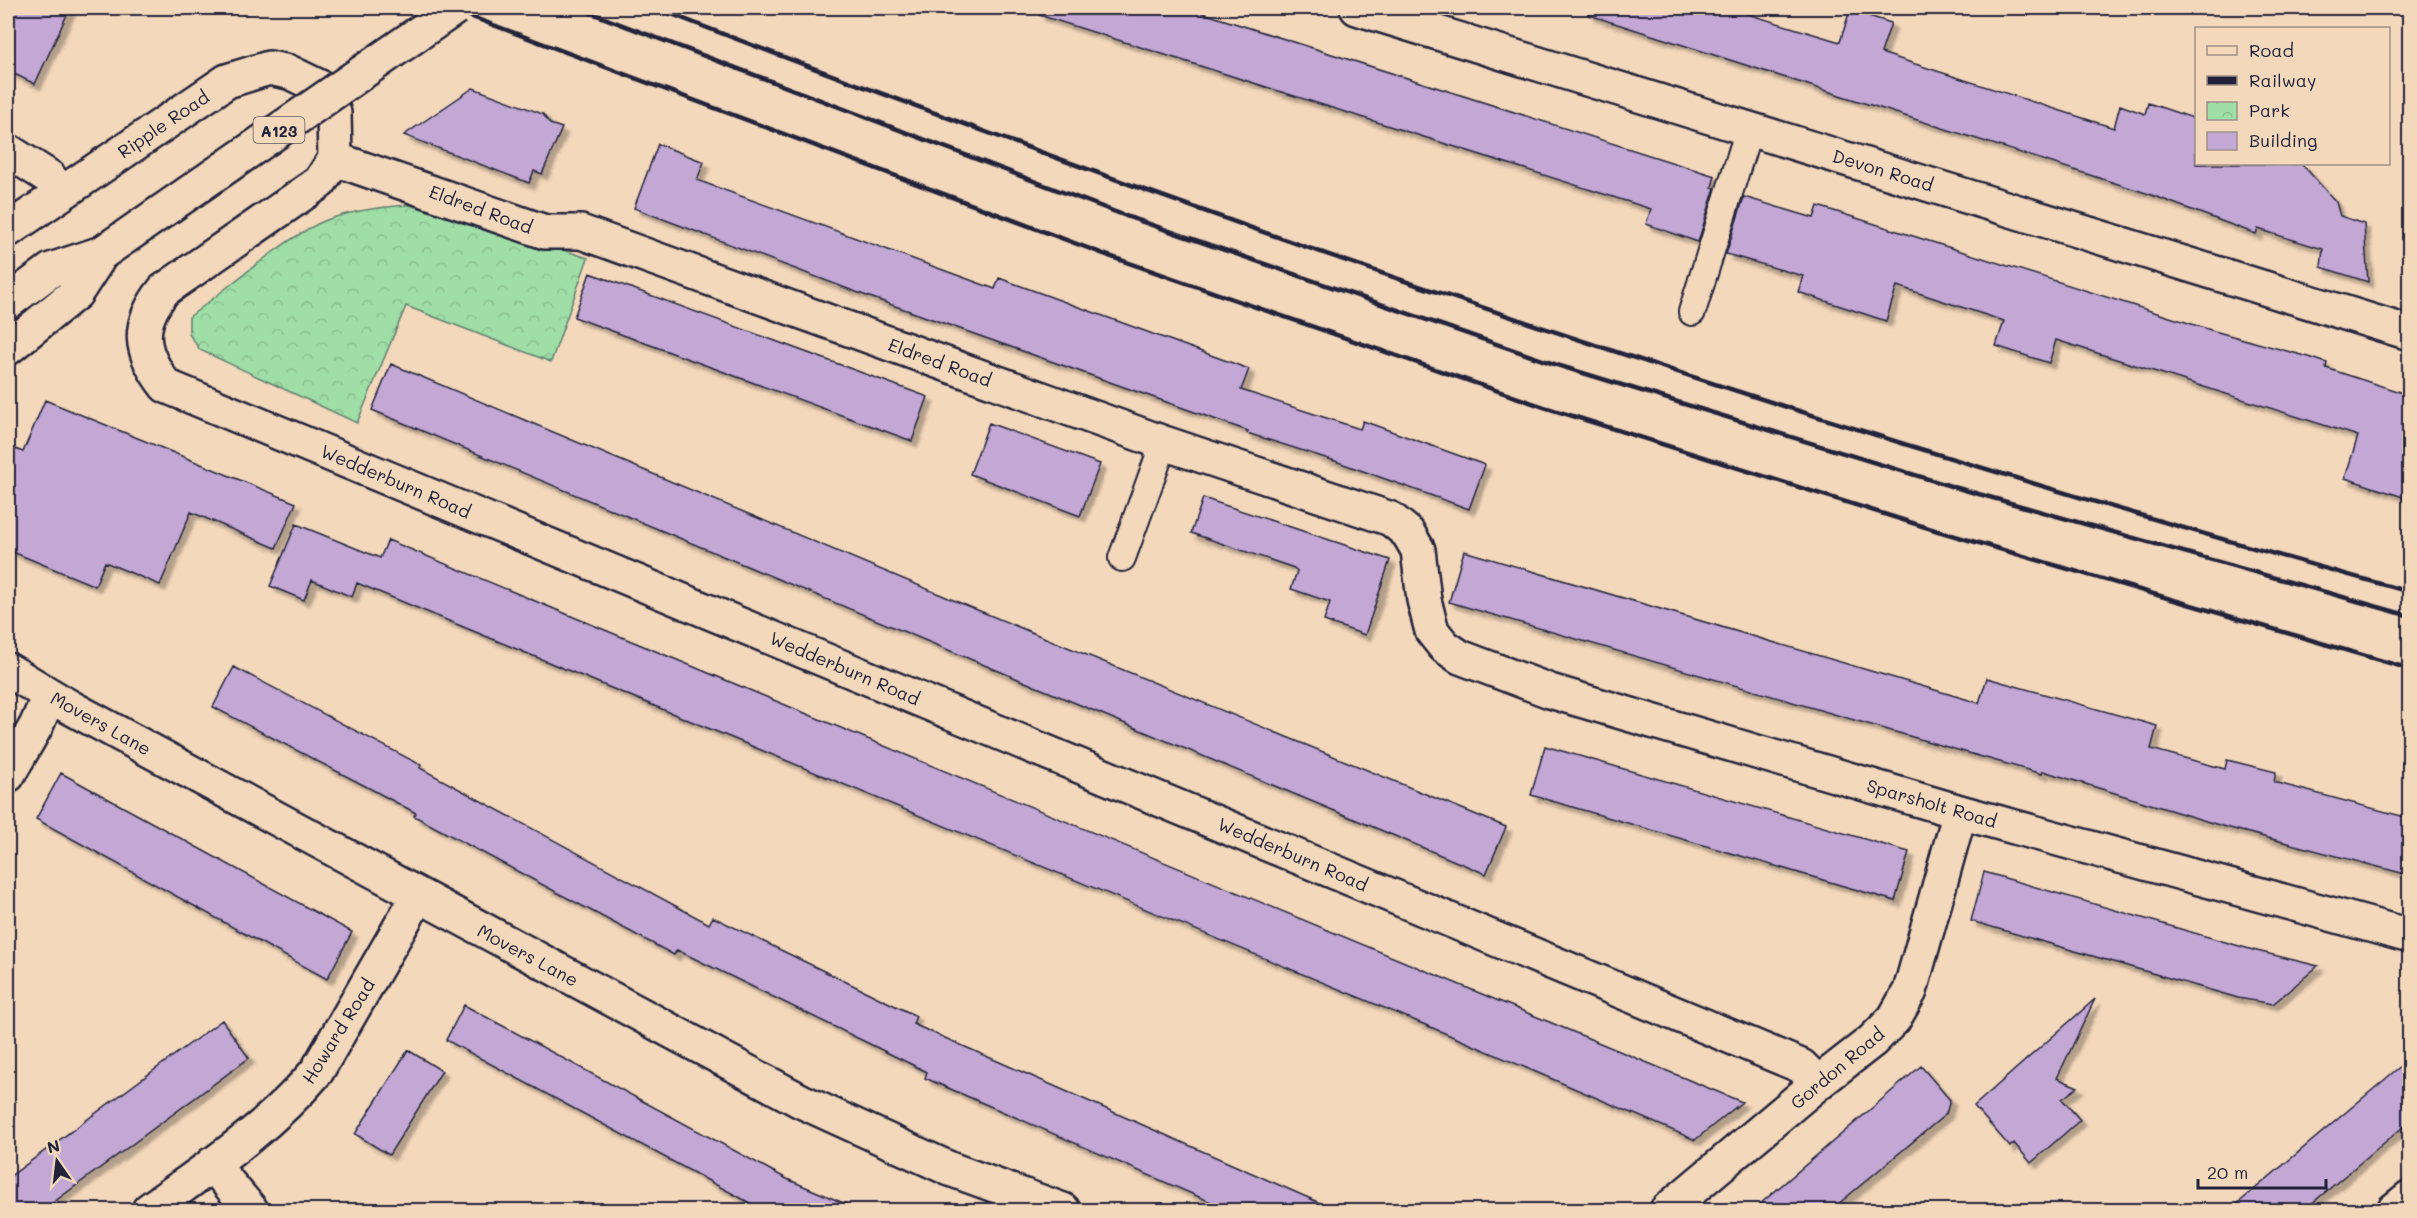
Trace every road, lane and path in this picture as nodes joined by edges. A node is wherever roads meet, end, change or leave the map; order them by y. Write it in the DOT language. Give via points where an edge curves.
graph roads {
  1 [pos="455,8"];
  2 [pos="1357,8"];
  3 [pos="1749,129"];
  4 [pos="8,151"];
  5 [pos="335,159"];
  6 [pos="61,193"];
  7 [pos="8,230"];
  8 [pos="102,253"];
  9 [pos="8,302"];
  10 [pos="1692,312"];
  11 [pos="2409,333"];
  12 [pos="8,348"];
  13 [pos="1164,443"];
  14 [pos="1122,558"];
  15 [pos="1460,657"];
  16 [pos="8,670"];
  17 [pos="49,696"];
  18 [pos="8,775"];
  19 [pos="1960,812"];
  20 [pos="418,896"];
  21 [pos="2409,936"];
  22 [pos="1818,1083"];
  23 [pos="212,1164"];
  24 [pos="2409,1197"];
  25 [pos="149,1210"];
  26 [pos="251,1210"];
  27 [pos="1063,1210"];
  28 [pos="1667,1210"];
  29 [pos="2394,1210"];
  1 -- 8 [label="street, A123, bridge"];
  2 -- 3 [label="street, Devon Road"];
  3 -- 10 [label="lane"];
  3 -- 11 [label="street, Devon Road"];
  4 -- 6 [label="street" via="49,177"];
  5 -- 6 [label="street, Ripple Road" via="334,113 324,89 289,72 269,68 227,81"];
  5 -- 13 [label="street, Eldred Road" via="545,232 581,232"];
  5 -- 22 [label="street, Wedderburn Road" via="320,182 164,290 151,307 143,329 149,364 166,386 1802,1066"];
  6 -- 7 [label="street, Ripple Road"];
  8 -- 9 [label="street, A123" via="51,270"];
  8 -- 12 [label="street, A123" via="76,293"];
  13 -- 14 [label="lane"];
  13 -- 15 [label="street, Eldred Road" via="1391,519 1408,533 1418,550 1432,631"];
  15 -- 19 [label="street, Sparsholt Road" via="1550,691"];
  16 -- 17 [label="street, Movers Lane"];
  17 -- 18 [label="street"];
  17 -- 20 [label="street, Movers Lane"];
  19 -- 21 [label="street, Sparsholt Road"];
  19 -- 22 [label="street, Gordon Road" via="1910,991 1894,1019 1872,1041"];
  20 -- 23 [label="street, Howard Road" via="317,1071 297,1095"];
  20 -- 27 [label="street, Movers Lane" via="801,1101 950,1169"];
  22 -- 28 [label="street, Gordon Road"];
  23 -- 25 [label="street, Howard Road"];
  23 -- 26 [label="street"];
  24 -- 29 [label="street"];
}
